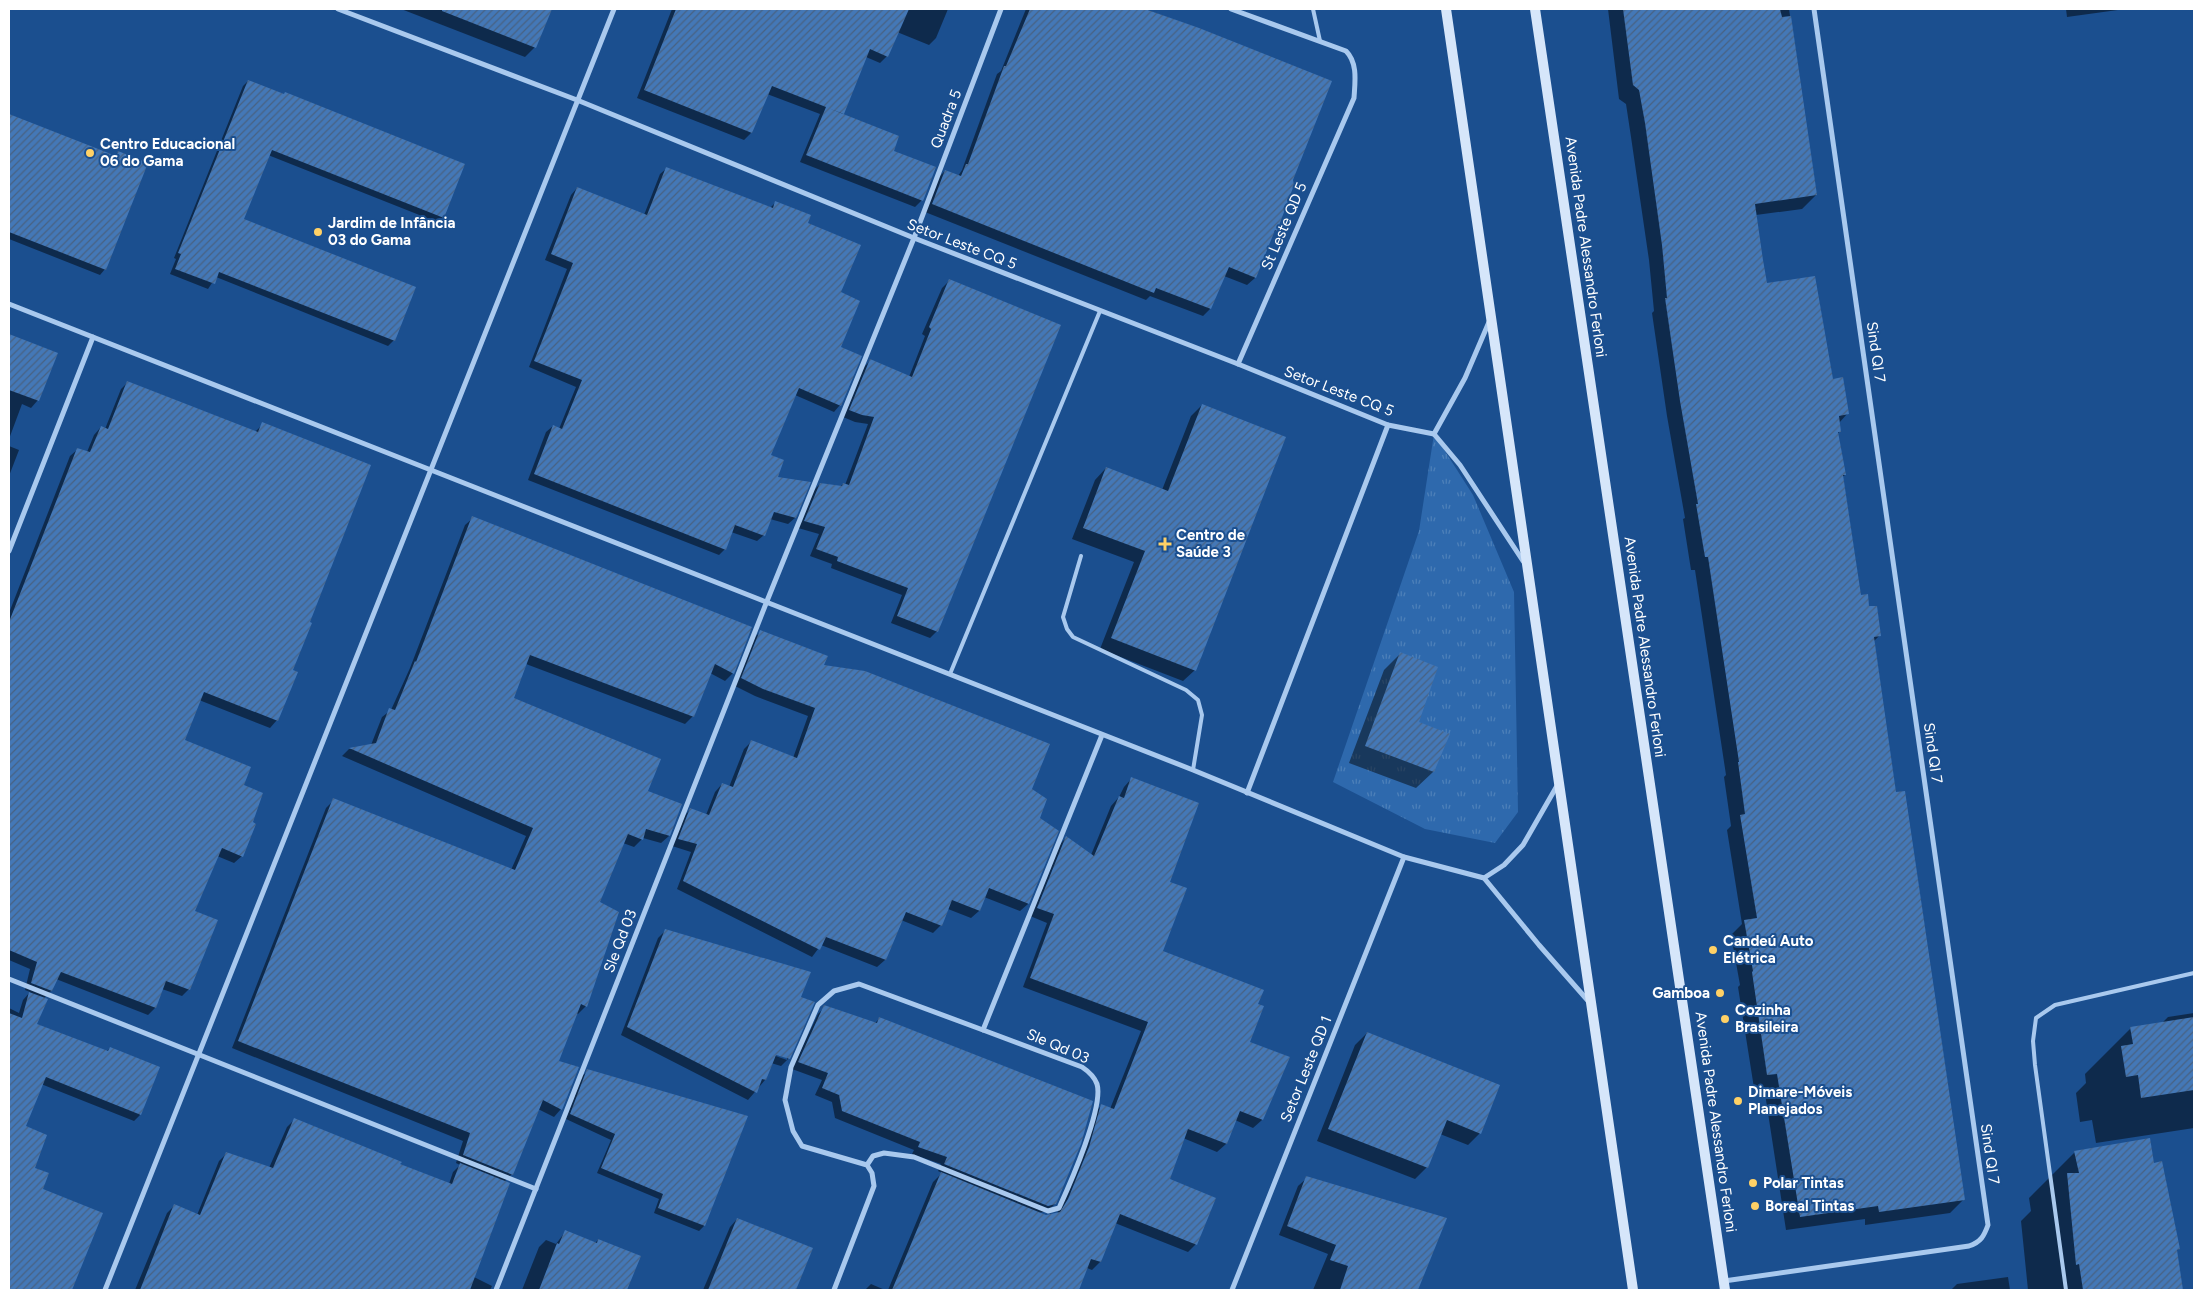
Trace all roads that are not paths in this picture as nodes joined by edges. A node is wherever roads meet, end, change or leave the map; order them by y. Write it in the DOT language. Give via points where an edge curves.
graph roads {
  1 [pos="338,9"];
  2 [pos="614,9"];
  3 [pos="1001,9"];
  4 [pos="1231,9"];
  5 [pos="1313,9"];
  6 [pos="1446,9"];
  7 [pos="1535,9"];
  8 [pos="1814,9"];
  9 [pos="1320,41"];
  10 [pos="577,100"];
  11 [pos="914,238"];
  12 [pos="9,304"];
  13 [pos="1100,311"];
  14 [pos="1491,317"];
  15 [pos="93,337"];
  16 [pos="1238,364"];
  17 [pos="1388,425"];
  18 [pos="1434,434"];
  19 [pos="430,469"];
  20 [pos="9,551"];
  21 [pos="1080,556"];
  22 [pos="1526,565"];
  23 [pos="767,601"];
  24 [pos="950,674"];
  25 [pos="1102,735"];
  26 [pos="1193,770"];
  27 [pos="1558,784"];
  28 [pos="1247,793"];
  29 [pos="1404,857"];
  30 [pos="1484,878"];
  31 [pos="2194,973"];
  32 [pos="9,979"];
  33 [pos="1591,1004"];
  34 [pos="983,1030"];
  35 [pos="198,1054"];
  36 [pos="867,1165"];
  37 [pos="536,1188"];
  38 [pos="1725,1286"];
  39 [pos="105,1290"];
  40 [pos="496,1290"];
  41 [pos="834,1290"];
  42 [pos="1232,1290"];
  43 [pos="1634,1290"];
  44 [pos="2066,1290"];
  1 -- 10 [label="street, Setor Leste CQ 5"];
  2 -- 10 [label="street"];
  3 -- 11 [label="street, Quadra 5"];
  4 -- 9 [label="street"];
  5 -- 9 [label="lane"];
  6 -- 14 [label="main road"];
  7 -- 38 [label="main road, Avenida Padre Alessandro Ferloni"];
  8 -- 38 [label="street, Sind QI 7" via="1988,1225 1978,1243 1969,1246"];
  9 -- 16 [label="street, St Leste QD 5" via="1346,51 1352,57 1354,98"];
  10 -- 11 [label="street, Setor Leste CQ 5"];
  10 -- 19 [label="street"];
  11 -- 13 [label="street, Setor Leste CQ 5"];
  11 -- 23 [label="street, Quadra 5"];
  12 -- 15 [label="street"];
  13 -- 16 [label="street, Setor Leste CQ 5"];
  13 -- 24 [label="lane"];
  14 -- 18 [label="street" via="1466,378"];
  14 -- 22 [label="main road"];
  15 -- 19 [label="street"];
  15 -- 20 [label="street"];
  16 -- 17 [label="street, Setor Leste CQ 5"];
  17 -- 18 [label="street, Setor Leste CQ 5"];
  17 -- 28 [label="street"];
  18 -- 22 [label="street" via="1460,465"];
  19 -- 23 [label="street"];
  19 -- 35 [label="street"];
  21 -- 26 [label="lane" via="1063,616 1067,629 1073,637 1186,690 1198,700 1202,715"];
  22 -- 27 [label="main road"];
  23 -- 24 [label="street"];
  23 -- 37 [label="street, Sle Qd 03"];
  24 -- 25 [label="street"];
  25 -- 26 [label="street"];
  25 -- 34 [label="street"];
  26 -- 28 [label="street"];
  27 -- 30 [label="street" via="1523,845 1504,865"];
  27 -- 33 [label="main road"];
  28 -- 29 [label="street"];
  29 -- 30 [label="street"];
  29 -- 42 [label="street, Setor Leste QD 1"];
  30 -- 33 [label="street"];
  31 -- 44 [label="lane" via="2054,1005 2036,1018 2032,1041"];
  32 -- 35 [label="street"];
  33 -- 43 [label="main road"];
  34 -- 36 [label="street" via="859,984 834,990 818,1005 791,1067 785,1100 793,1131 802,1146"];
  34 -- 36 [label="street, Sle Qd 03" via="1082,1067 1096,1083 1095,1113 1059,1208 1048,1211 914,1157 884,1153 873,1156"];
  35 -- 37 [label="street"];
  35 -- 39 [label="street"];
  36 -- 41 [label="street" via="874,1186"];
  37 -- 40 [label="street, Sle Qd 03"];
}
